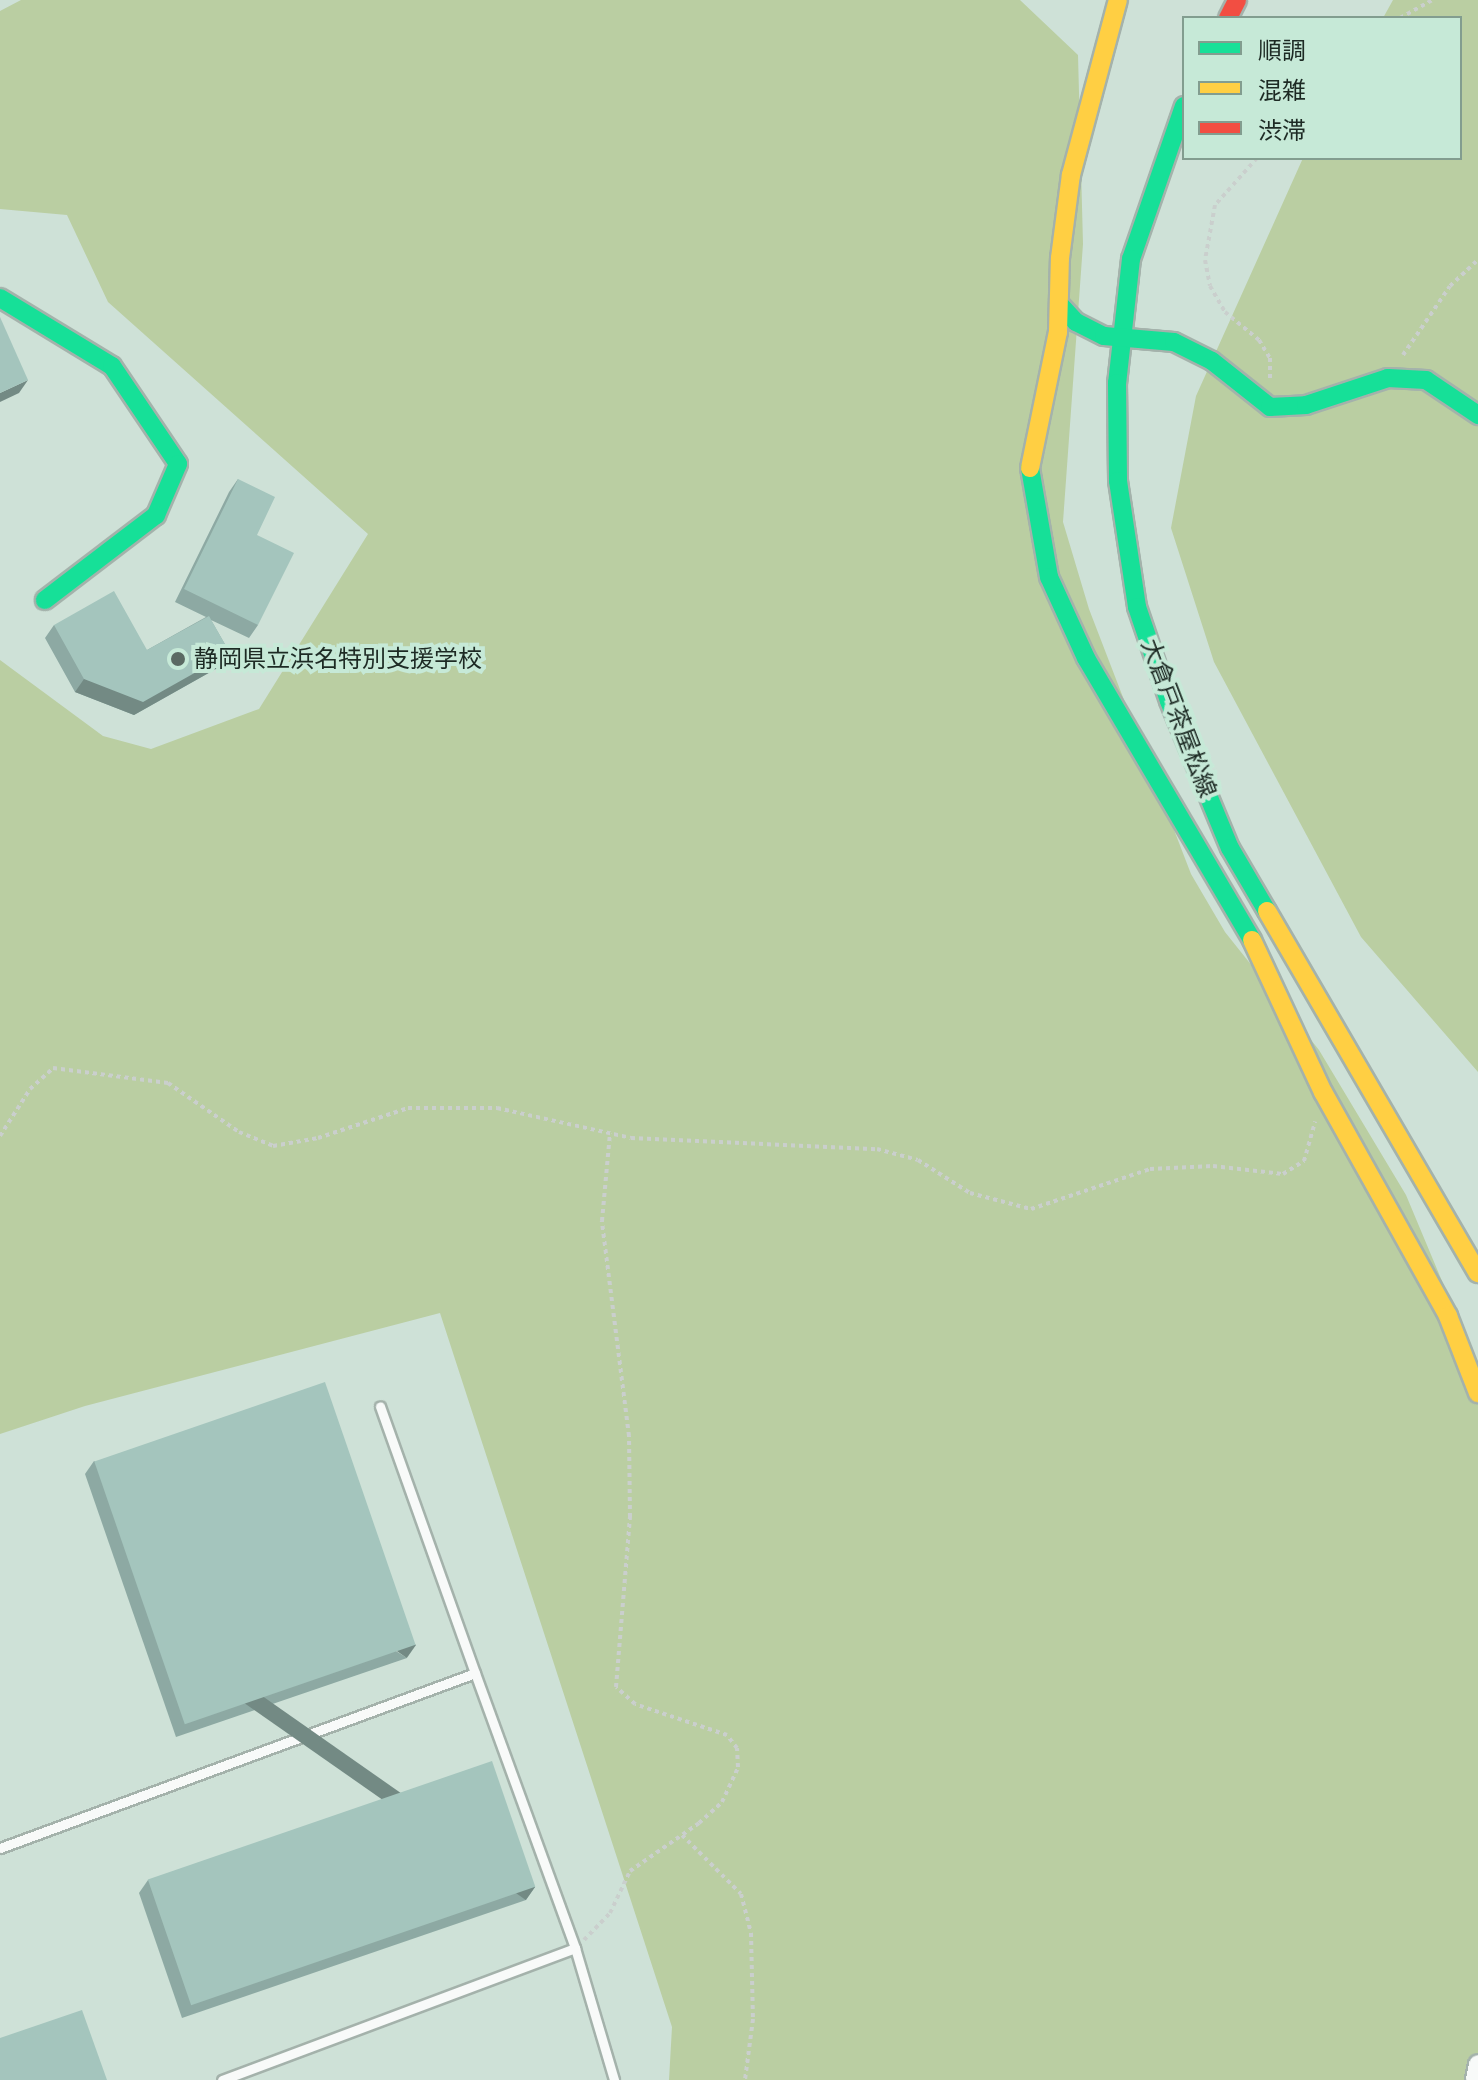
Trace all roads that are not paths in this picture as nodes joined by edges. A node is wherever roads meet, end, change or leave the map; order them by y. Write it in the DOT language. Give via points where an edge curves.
graph roads {
  1 [pos="1118,0"];
  2 [pos="1182,112"];
  3 [pos="0,298"];
  4 [pos="1061,306"];
  5 [pos="1122,336"];
  6 [pos="1478,415"];
  7 [pos="45,600"];
  8 [pos="1478,1273"];
  9 [pos="1478,1393"];
  10 [pos="380,1406"];
  11 [pos="475,1673"];
  12 [pos="0,1848"];
  13 [pos="575,1948"];
  14 [pos="1478,2064"];
  15 [pos="222,2080"];
  16 [pos="614,2080"];
  17 [pos="1475,2080"];
  1 -- 4 [label="street" via="1071,175 1060,258"];
  2 -- 5 [label="street, 大倉戸茶屋松線" via="1131,259"];
  3 -- 7 [label="street" via="112,366 178,464 156,515"];
  4 -- 5 [label="street" via="1085,327"];
  4 -- 9 [label="street" via="1028,459 1049,577 1086,658 1256,947 1323,1092 1448,1316"];
  5 -- 6 [label="street" via="1174,342 1212,361 1270,407 1306,405 1388,378 1426,380"];
  5 -- 8 [label="street, 大倉戸茶屋松線" via="1118,481 1137,607 1169,701 1230,848"];
  10 -- 11 [label="lane"];
  11 -- 12 [label="lane"];
  11 -- 13 [label="lane"];
  13 -- 15 [label="lane"];
  13 -- 16 [label="lane"];
  14 -- 17 [label="street"];
}
